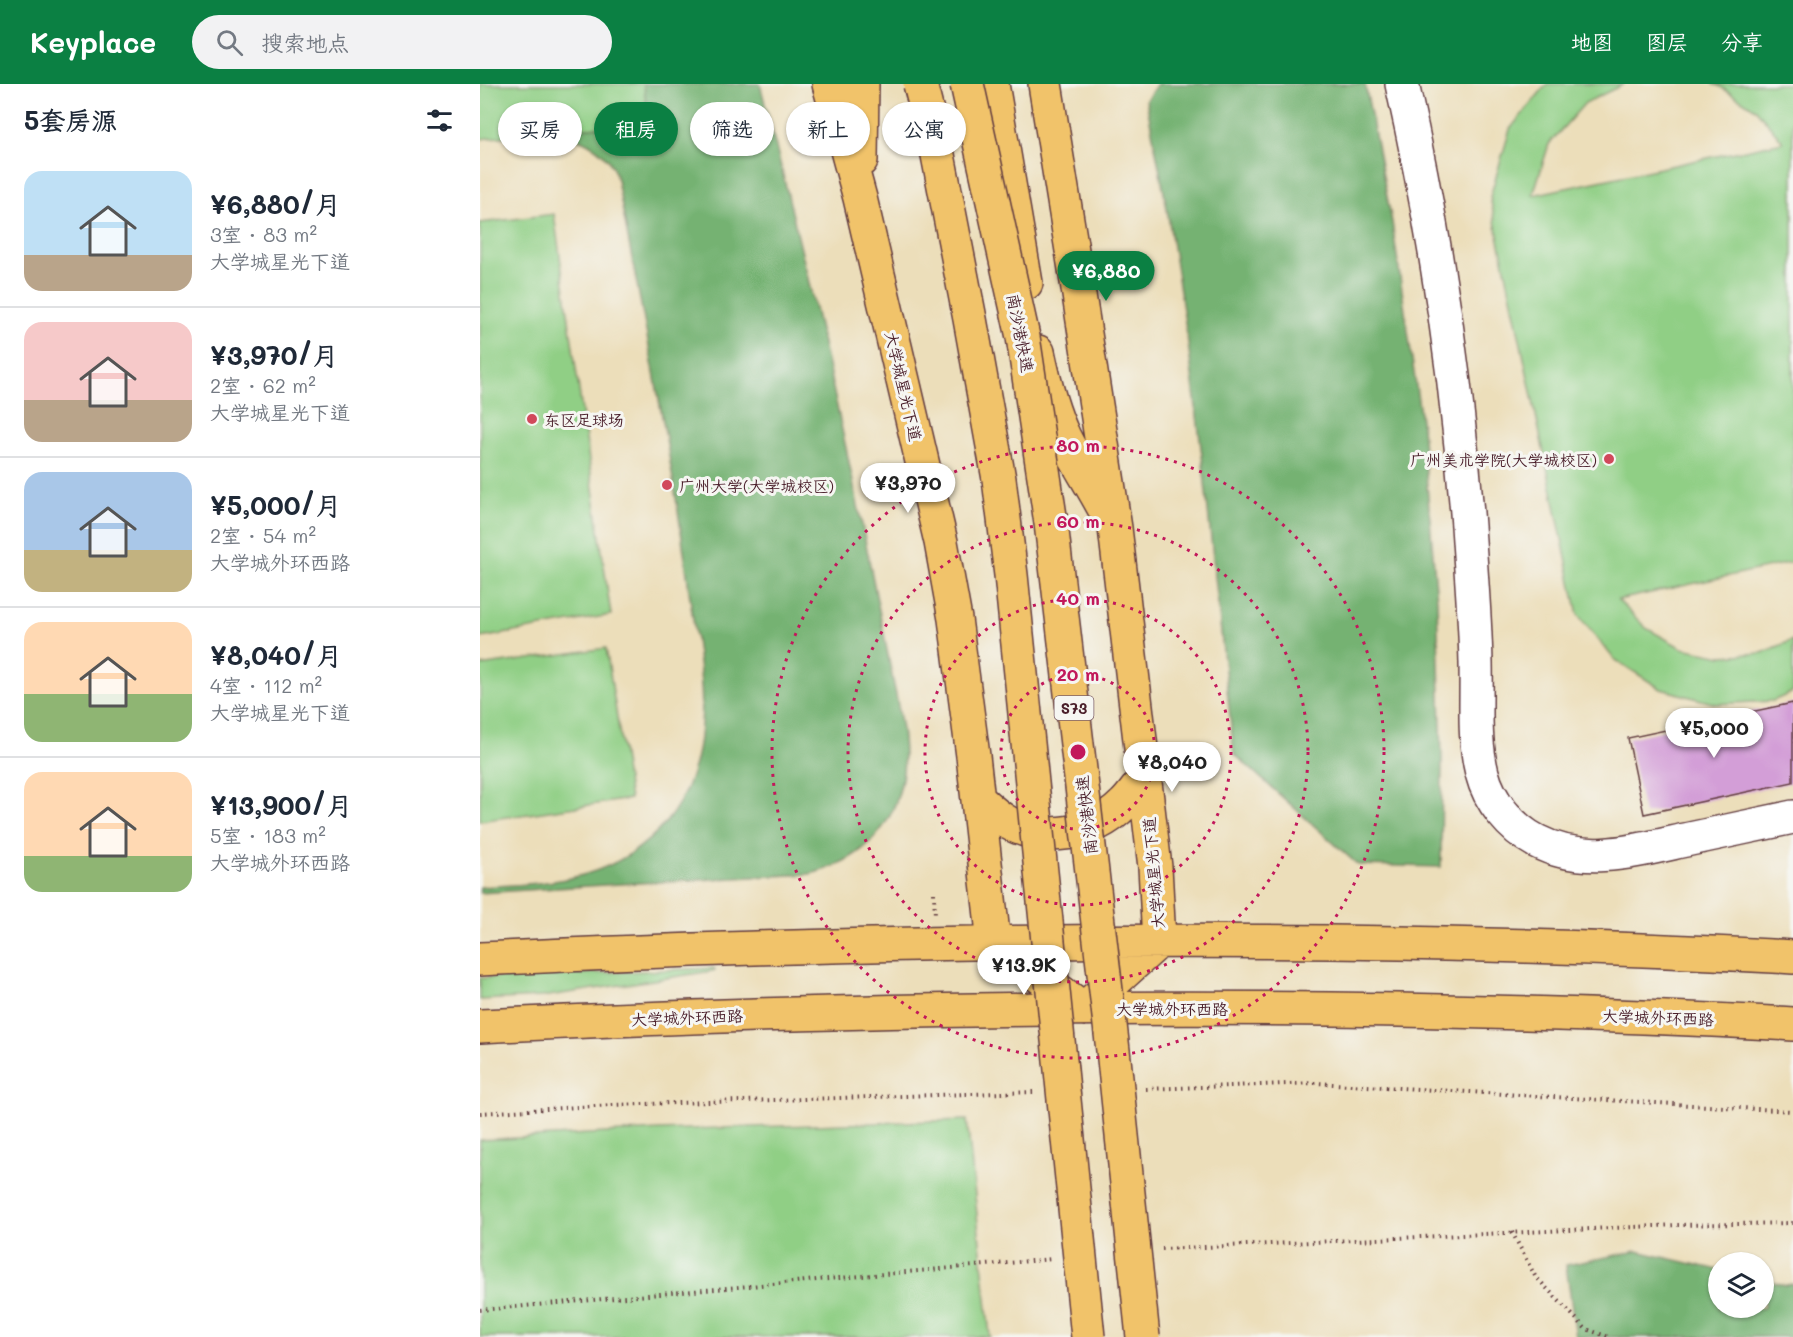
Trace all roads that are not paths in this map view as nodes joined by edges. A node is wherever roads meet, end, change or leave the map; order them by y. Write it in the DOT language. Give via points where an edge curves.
graph roads {
  1 [pos="829,84"];
  2 [pos="862,84"];
  3 [pos="920,84"];
  4 [pos="967,84"];
  5 [pos="993,84"];
  6 [pos="1045,84"];
  7 [pos="1402,84"];
  8 [pos="860,198"];
  9 [pos="1114,528"];
  10 [pos="1144,780"];
  11 [pos="978,799"];
  12 [pos="1793,817"];
  13 [pos="1159,941"];
  14 [pos="994,943"];
  15 [pos="1793,957"];
  16 [pos="480,959"];
  17 [pos="1084,1009"];
  18 [pos="1793,1024"];
  19 [pos="480,1026"];
  20 [pos="1088,1337"];
  21 [pos="1143,1337"];
  1 -- 8 [label="main road, 大学城星光下道"];
  2 -- 8 [label="main road"];
  3 -- 20 [label="main road, bridge" via="938,155 999,479"];
  4 -- 21 [label="main road, 南沙港快速 / S73, bridge" via="1023,337 1051,523"];
  5 -- 9 [label="main road" via="1043,377 1065,437"];
  6 -- 9 [label="main road, 大学城星光下道"];
  7 -- 12 [label="lane" via="1427,204 1460,432 1478,747 1488,791 1514,826 1534,841 1583,855 1625,853"];
  8 -- 11 [label="main road, 大学城星光下道" via="941,542 955,618"];
  9 -- 10 [label="main road, 大学城星光下道"];
  10 -- 11 [label="main road" via="1124,805 1103,821 1076,832 1046,835 1025,830 1007,822"];
  10 -- 13 [label="main road, 大学城星光下道"];
  11 -- 14 [label="main road, 大学城星光下道"];
  13 -- 14 [label="main road"];
  13 -- 15 [label="main road" via="1512,945"];
  13 -- 17 [label="main road, 大学城星光下道"];
  14 -- 16 [label="main road"];
  14 -- 17 [label="main road"];
  17 -- 18 [label="main road, 大学城外环西路" via="1367,1009"];
  17 -- 19 [label="main road, 大学城外环西路" via="769,1014"];
}
